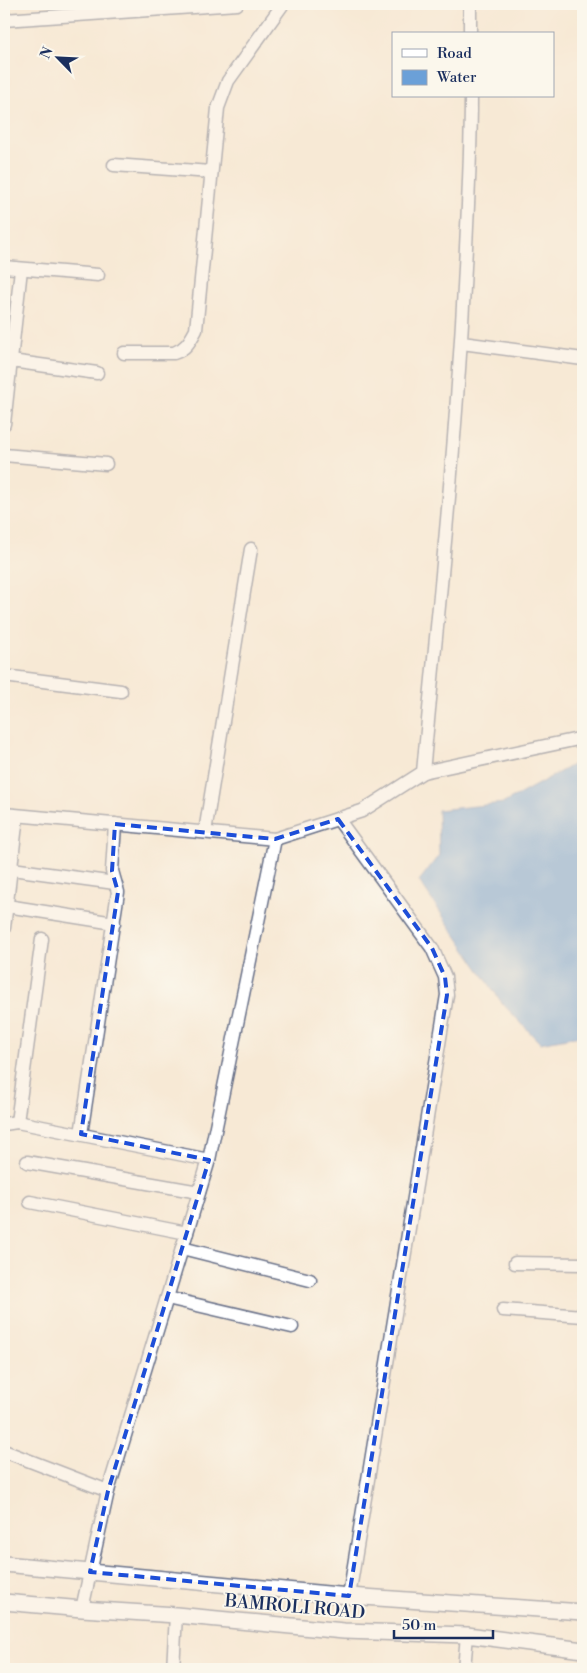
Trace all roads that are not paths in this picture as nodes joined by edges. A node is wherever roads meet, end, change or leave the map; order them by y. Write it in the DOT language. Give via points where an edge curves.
graph roads {
  1 [pos="237,4"];
  2 [pos="283,4"];
  3 [pos="470,4"];
  4 [pos="4,20"];
  5 [pos="470,32"];
  6 [pos="471,98"];
  7 [pos="114,165"];
  8 [pos="211,172"];
  9 [pos="4,267"];
  10 [pos="21,269"];
  11 [pos="98,275"];
  12 [pos="462,343"];
  13 [pos="124,353"];
  14 [pos="583,359"];
  15 [pos="11,361"];
  16 [pos="97,373"];
  17 [pos="4,424"];
  18 [pos="4,455"];
  19 [pos="106,464"];
  20 [pos="251,549"];
  21 [pos="4,676"];
  22 [pos="121,691"];
  23 [pos="583,738"];
  24 [pos="423,772"];
  25 [pos="4,814"];
  26 [pos="17,816"];
  27 [pos="338,819"];
  28 [pos="115,824"];
  29 [pos="205,832"];
  30 [pos="276,839"];
  31 [pos="9,861"];
  32 [pos="116,883"];
  33 [pos="7,906"];
  34 [pos="114,923"];
  35 [pos="4,928"];
  36 [pos="42,939"];
  37 [pos="10,1123"];
  38 [pos="81,1134"];
  39 [pos="209,1160"];
  40 [pos="27,1162"];
  41 [pos="199,1192"];
  42 [pos="30,1202"];
  43 [pos="187,1232"];
  44 [pos="182,1248"];
  45 [pos="516,1263"];
  46 [pos="583,1264"];
  47 [pos="310,1280"];
  48 [pos="167,1298"];
  49 [pos="503,1310"];
  50 [pos="583,1316"];
  51 [pos="292,1327"];
  52 [pos="4,1451"];
  53 [pos="108,1491"];
  54 [pos="4,1564"];
  55 [pos="90,1572"];
  56 [pos="349,1596"];
  57 [pos="4,1602"];
  58 [pos="82,1609"];
  59 [pos="583,1612"];
  60 [pos="176,1615"];
  61 [pos="467,1635"];
  62 [pos="583,1650"];
  63 [pos="173,1669"];
  64 [pos="464,1669"];
  1 -- 4 [label="street"];
  2 -- 8 [label="street" via="222,94 216,115"];
  3 -- 5 [label="street"];
  6 -- 12 [label="street"];
  7 -- 8 [label="street"];
  8 -- 13 [label="street" via="196,330 188,344 174,353"];
  9 -- 10 [label="street"];
  10 -- 11 [label="street"];
  10 -- 15 [label="street"];
  12 -- 14 [label="street"];
  12 -- 24 [label="street"];
  15 -- 16 [label="street"];
  15 -- 17 [label="street"];
  18 -- 19 [label="street"];
  20 -- 29 [label="street"];
  21 -- 22 [label="street"];
  23 -- 24 [label="street"];
  24 -- 27 [label="street" via="362,811"];
  25 -- 26 [label="street"];
  26 -- 28 [label="street"];
  26 -- 31 [label="street"];
  27 -- 30 [label="street"];
  27 -- 56 [label="street" via="432,948 445,977 447,995"];
  28 -- 29 [label="street"];
  28 -- 32 [label="street" via="112,871"];
  29 -- 30 [label="street"];
  30 -- 39 [label="street"];
  31 -- 32 [label="street"];
  31 -- 33 [label="street"];
  32 -- 34 [label="street"];
  33 -- 34 [label="street"];
  33 -- 35 [label="street"];
  34 -- 38 [label="street"];
  36 -- 37 [label="street"];
  37 -- 38 [label="street"];
  38 -- 39 [label="street"];
  39 -- 41 [label="street"];
  40 -- 41 [label="street"];
  41 -- 43 [label="street"];
  42 -- 43 [label="street"];
  43 -- 44 [label="street"];
  44 -- 47 [label="street"];
  44 -- 48 [label="street"];
  45 -- 46 [label="street"];
  48 -- 51 [label="street"];
  48 -- 53 [label="street"];
  49 -- 50 [label="street"];
  52 -- 53 [label="street"];
  53 -- 55 [label="street"];
  54 -- 55 [label="street"];
  55 -- 56 [label="street"];
  55 -- 58 [label="street"];
  56 -- 59 [label="street"];
  57 -- 58 [label="street, BAMROLI ROAD"];
  58 -- 60 [label="street, BAMROLI ROAD"];
  60 -- 61 [label="street, BAMROLI ROAD" via="344,1631"];
  60 -- 63 [label="street"];
  61 -- 62 [label="street, BAMROLI ROAD"];
  61 -- 64 [label="street"];
}
